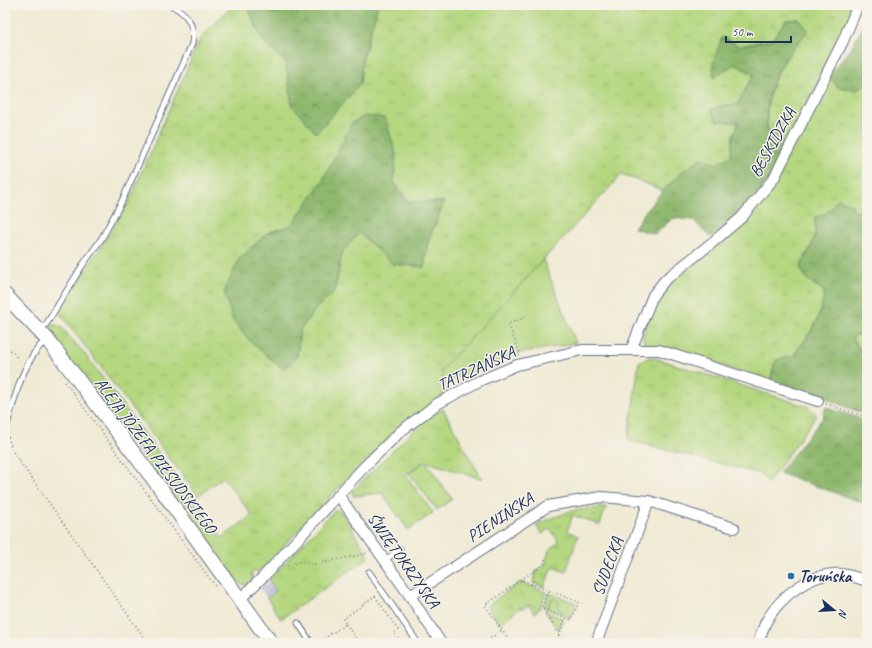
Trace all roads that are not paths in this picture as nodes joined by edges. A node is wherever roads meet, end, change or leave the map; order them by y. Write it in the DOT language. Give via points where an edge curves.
graph roads {
  1 [pos="171,5"];
  2 [pos="858,5"];
  3 [pos="5,295"];
  4 [pos="43,335"];
  5 [pos="631,350"];
  6 [pos="818,401"];
  7 [pos="6,429"];
  8 [pos="339,496"];
  9 [pos="649,500"];
  10 [pos="734,528"];
  11 [pos="400,549"];
  12 [pos="385,560"];
  13 [pos="369,572"];
  14 [pos="867,582"];
  15 [pos="410,596"];
  16 [pos="240,599"];
  17 [pos="298,623"];
  18 [pos="599,642"];
  19 [pos="271,643"];
  20 [pos="312,643"];
  21 [pos="418,643"];
  22 [pos="441,643"];
  23 [pos="758,643"];
  1 -- 4 [label="lane" via="191,21 194,33 192,44 122,201 102,238 47,323"];
  2 -- 5 [label="street, BESKIDZKA" via="843,41 774,178 742,217 665,280 653,295"];
  3 -- 4 [label="main road, ALEJA JÓZEFA PIŁSUDSKIEGO"];
  4 -- 7 [label="lane" via="26,366"];
  4 -- 16 [label="main road, ALEJA JÓZEFA PIŁSUDSKIEGO" via="164,493"];
  5 -- 6 [label="street, TATRZAŃSKA" via="659,350"];
  5 -- 8 [label="street, TATRZAŃSKA" via="582,350 517,365 479,381 419,416 382,448"];
  8 -- 12 [label="street, ŚWIĘTOKRZYSKA"];
  8 -- 16 [label="street, TATRZAŃSKA"];
  9 -- 10 [label="street, PIENIŃSKA"];
  9 -- 15 [label="street, PIENIŃSKA" via="601,497 548,506"];
  9 -- 18 [label="street, SUDECKA"];
  11 -- 12 [label="lane"];
  12 -- 15 [label="street, ŚWIĘTOKRZYSKA"];
  13 -- 21 [label="lane"];
  14 -- 23 [label="street" via="841,574 824,575 803,584 784,597 767,620"];
  15 -- 22 [label="street, ŚWIĘTOKRZYSKA"];
  16 -- 19 [label="main road, ALEJA JÓZEFA PIŁSUDSKIEGO"];
  17 -- 20 [label="lane"];
}
